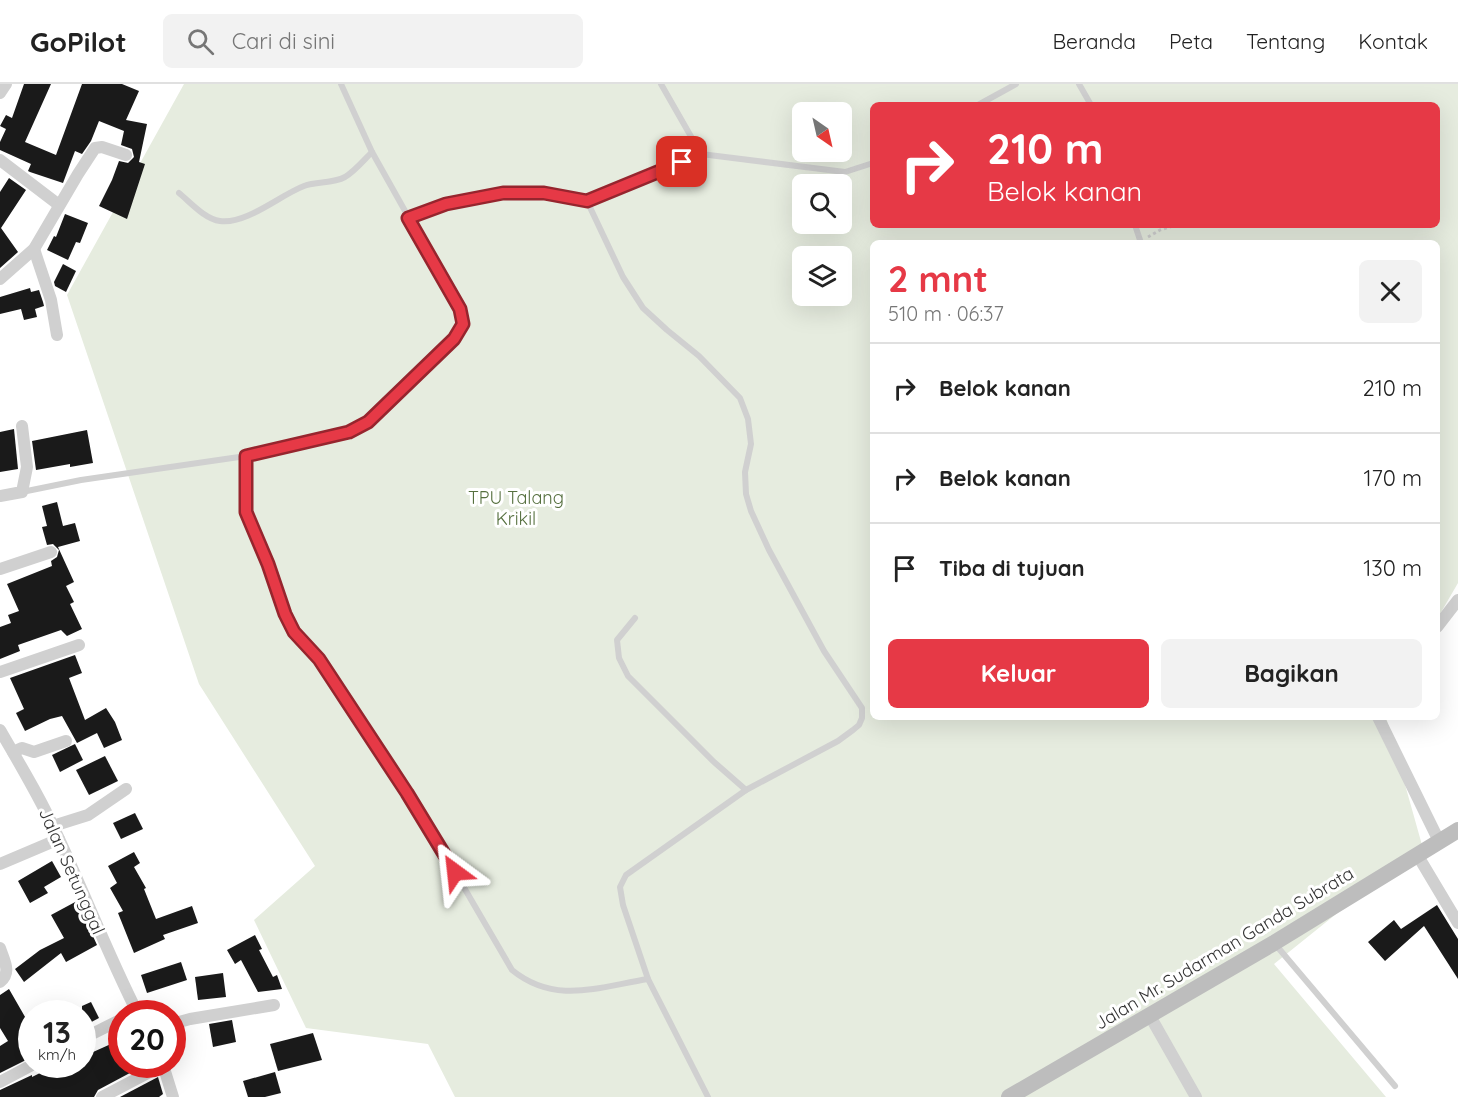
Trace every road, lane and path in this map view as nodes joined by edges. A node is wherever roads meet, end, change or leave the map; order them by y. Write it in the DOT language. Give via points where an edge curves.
graph roads {
  1 [pos="6,84"];
  2 [pos="341,84"];
  3 [pos="661,84"];
  4 [pos="1016,84"];
  5 [pos="1079,84"];
  6 [pos="0,93"];
  7 [pos="983,102"];
  8 [pos="1089,102"];
  9 [pos="372,152"];
  10 [pos="701,154"];
  11 [pos="126,155"];
  12 [pos="0,160"];
  13 [pos="870,164"];
  14 [pos="179,193"];
  15 [pos="587,201"];
  16 [pos="59,205"];
  17 [pos="408,218"];
  18 [pos="1166,228"];
  19 [pos="1145,240"];
  20 [pos="34,249"];
  21 [pos="0,278"];
  22 [pos="57,334"];
  23 [pos="22,426"];
  24 [pos="246,456"];
  25 [pos="22,492"];
  26 [pos="0,496"];
  27 [pos="51,552"];
  28 [pos="0,569"];
  29 [pos="1458,600"];
  30 [pos="635,618"];
  31 [pos="1440,623"];
  32 [pos="79,645"];
  33 [pos="0,672"];
  34 [pos="1379,720"];
  35 [pos="0,730"];
  36 [pos="66,741"];
  37 [pos="13,752"];
  38 [pos="126,789"];
  39 [pos="746,790"];
  40 [pos="53,826"];
  41 [pos="1458,830"];
  42 [pos="59,839"];
  43 [pos="1439,842"];
  44 [pos="1418,856"];
  45 [pos="0,864"];
  46 [pos="1458,924"];
  47 [pos="1274,943"];
  48 [pos="0,948"];
  49 [pos="648,979"];
  50 [pos="0,982"];
  51 [pos="129,1000"];
  52 [pos="274,1005"];
  53 [pos="1150,1016"];
  54 [pos="186,1020"];
  55 [pos="18,1072"];
  56 [pos="138,1078"];
  57 [pos="167,1078"];
  58 [pos="0,1082"];
  59 [pos="1395,1086"];
  60 [pos="102,1097"];
  61 [pos="173,1097"];
  62 [pos="708,1097"];
  63 [pos="1009,1097"];
  64 [pos="1196,1097"];
  1 -- 6 [label="street"];
  2 -- 9 [label="lane"];
  3 -- 10 [label="lane"];
  4 -- 7 [label="lane"];
  5 -- 8 [label="lane"];
  9 -- 14 [label="lane" via="346,177 306,185 229,222 204,214"];
  9 -- 17 [label="lane"];
  10 -- 13 [label="lane" via="845,172"];
  10 -- 15 [label="lane"];
  11 -- 16 [label="street" via="95,148"];
  12 -- 16 [label="street"];
  15 -- 17 [label="lane" via="544,193 503,193 446,204"];
  15 -- 39 [label="lane" via="623,277 643,308 740,398 751,444 745,472 751,511 824,651 862,708 859,725 838,741"];
  16 -- 20 [label="street"];
  17 -- 24 [label="lane" via="460,309 463,324 454,339 368,422 349,432"];
  18 -- 19 [label="path"];
  20 -- 21 [label="street"];
  20 -- 22 [label="street" via="51,300"];
  23 -- 25 [label="street" via="27,467"];
  24 -- 25 [label="lane"];
  24 -- 49 [label="lane" via="246,512 294,632 319,659 420,812 512,970 524,980 554,991"];
  25 -- 26 [label="street"];
  27 -- 28 [label="street"];
  29 -- 31 [label="street"];
  30 -- 39 [label="lane" via="617,640 619,658 628,676"];
  32 -- 33 [label="street"];
  34 -- 43 [label="street"];
  35 -- 37 [label="street, Jalan Setunggal"];
  36 -- 37 [label="street" via="34,752 22,748"];
  37 -- 40 [label="street, Jalan Setunggal"];
  38 -- 40 [label="street" via="88,815"];
  39 -- 49 [label="lane" via="626,875 620,887 623,905"];
  40 -- 42 [label="street, Jalan Setunggal"];
  41 -- 43 [label="street, Jalan Mr. Sudarman Ganda Subrata"];
  42 -- 45 [label="street"];
  42 -- 51 [label="street, Jalan Setunggal"];
  43 -- 44 [label="street, Jalan Mr. Sudarman Ganda Subrata"];
  44 -- 46 [label="street"];
  44 -- 47 [label="street, Jalan Mr. Sudarman Ganda Subrata"];
  47 -- 53 [label="street, Jalan Mr. Sudarman Ganda Subrata"];
  47 -- 59 [label="lane"];
  48 -- 50 [label="street" via="7,971"];
  49 -- 62 [label="lane"];
  52 -- 54 [label="street"];
  53 -- 63 [label="street, Jalan Mr. Sudarman Ganda Subrata"];
  53 -- 64 [label="street"];
  55 -- 58 [label="street"];
  56 -- 60 [label="street"];
  57 -- 61 [label="street"];
}
